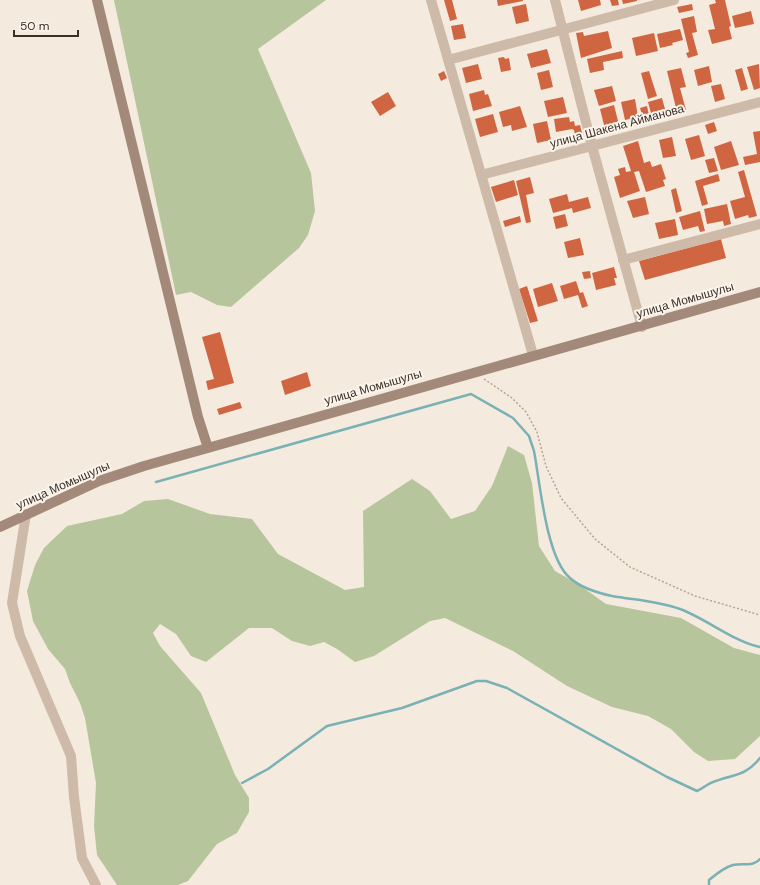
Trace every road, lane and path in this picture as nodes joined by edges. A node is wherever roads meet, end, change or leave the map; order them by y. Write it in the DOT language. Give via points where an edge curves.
graph roads {
  1 [pos="97,0"];
  2 [pos="431,0"];
  3 [pos="555,0"];
  4 [pos="674,0"];
  5 [pos="563,29"];
  6 [pos="448,60"];
  7 [pos="760,102"];
  8 [pos="592,146"];
  9 [pos="481,175"];
  10 [pos="760,224"];
  11 [pos="623,260"];
  12 [pos="760,292"];
  13 [pos="642,327"];
  14 [pos="533,355"];
  15 [pos="476,372"];
  16 [pos="208,448"];
  17 [pos="26,514"];
  18 [pos="0,527"];
  19 [pos="760,615"];
  20 [pos="96,885"];
  1 -- 16 [label="street" via="198,417"];
  2 -- 6 [label="street"];
  3 -- 5 [label="street"];
  4 -- 5 [label="street"];
  5 -- 6 [label="street"];
  5 -- 8 [label="street"];
  6 -- 9 [label="street"];
  7 -- 8 [label="street, улица Шакена Айманова"];
  8 -- 9 [label="street, улица Шакена Айманова"];
  8 -- 11 [label="street"];
  9 -- 14 [label="street"];
  10 -- 11 [label="street"];
  11 -- 13 [label="street"];
  12 -- 13 [label="street, улица Момышулы"];
  13 -- 14 [label="street, улица Момышулы"];
  14 -- 15 [label="street, улица Момышулы"];
  15 -- 16 [label="street, улица Момышулы"];
  15 -- 19 [label="path" via="497,390 512,398 526,412 537,432 546,466 561,498 595,539 616,557 637,570 695,596"];
  16 -- 17 [label="street, улица Момышулы" via="99,481"];
  17 -- 18 [label="street, улица Момышулы"];
  17 -- 20 [label="street" via="12,603 20,636 71,756 82,858"];
}
